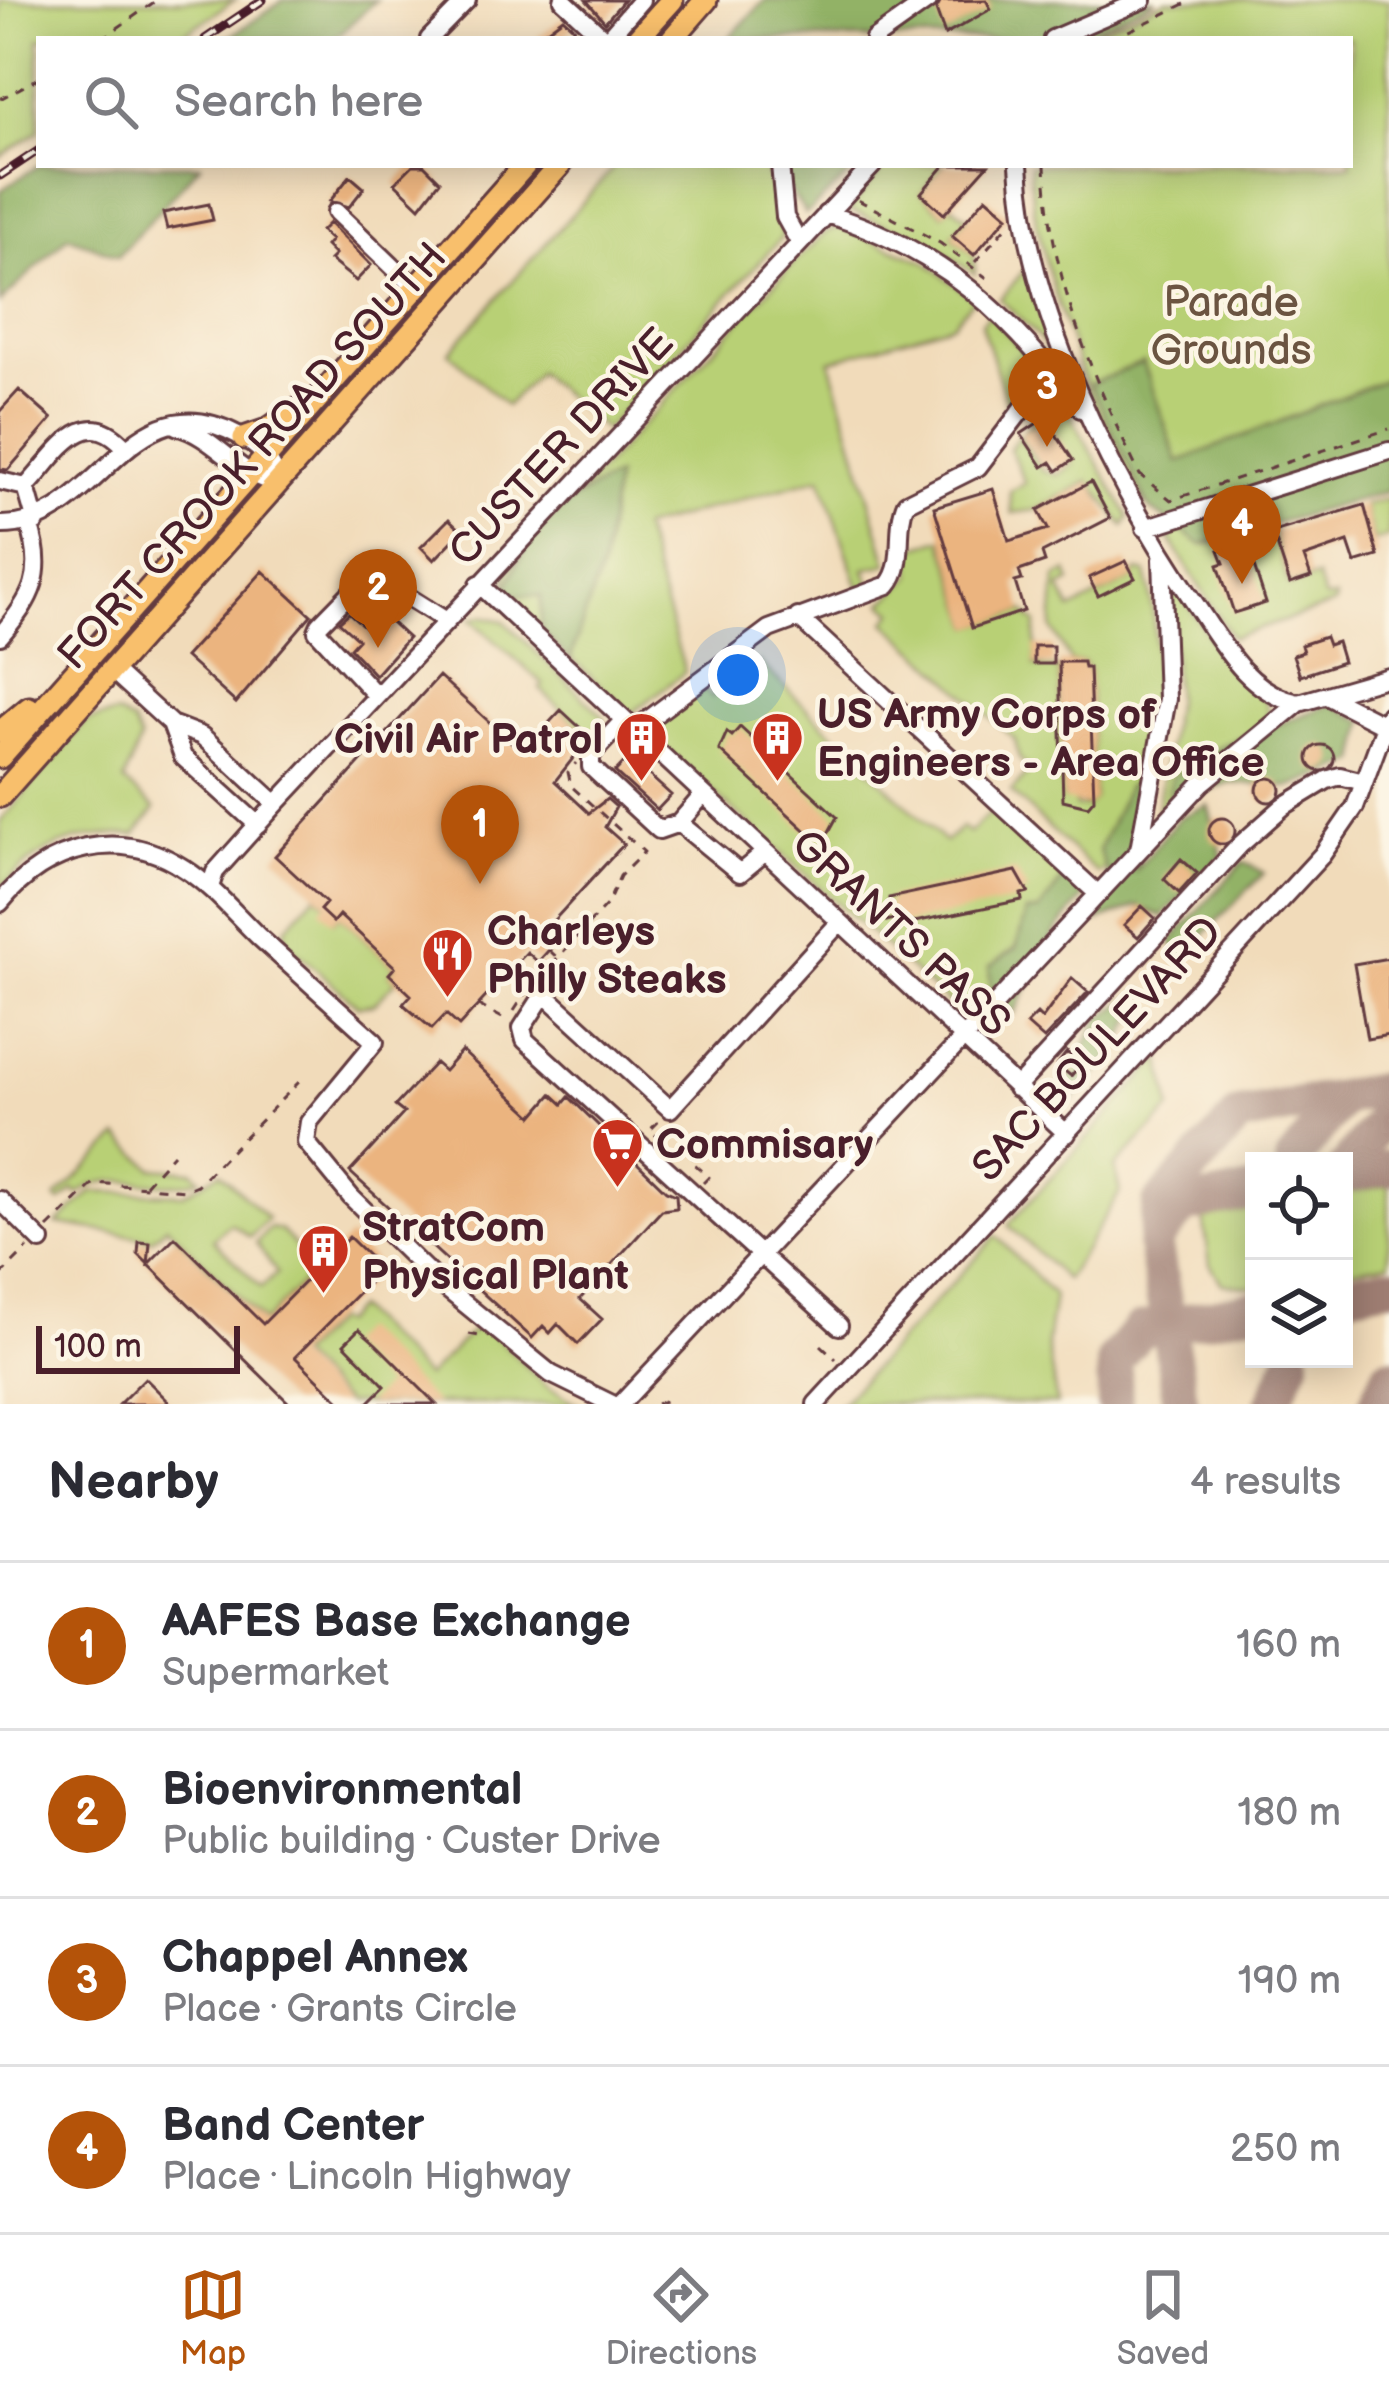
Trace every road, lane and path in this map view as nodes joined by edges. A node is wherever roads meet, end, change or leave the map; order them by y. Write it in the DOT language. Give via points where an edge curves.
graph roads {
  1 [pos="157,0"];
  2 [pos="467,0"];
  3 [pos="563,0"];
  4 [pos="641,0"];
  5 [pos="672,0"];
  6 [pos="706,0"];
  7 [pos="929,0"];
  8 [pos="1143,0"];
  9 [pos="1193,0"];
  10 [pos="105,36"];
  11 [pos="433,36"];
  12 [pos="606,36"];
  13 [pos="610,36"];
  14 [pos="640,36"];
  15 [pos="675,36"];
  16 [pos="878,36"];
  17 [pos="1061,36"];
  18 [pos="1118,36"];
  19 [pos="36,80"];
  20 [pos="0,99"];
  21 [pos="522,168"];
  22 [pos="556,168"];
  23 [pos="780,168"];
  24 [pos="870,168"];
  25 [pos="1019,168"];
  26 [pos="1045,168"];
  27 [pos="848,191"];
  28 [pos="335,212"];
  29 [pos="826,214"];
  30 [pos="1018,215"];
  31 [pos="799,242"];
  32 [pos="973,265"];
  33 [pos="988,278"];
  34 [pos="416,289"];
  35 [pos="331,385"];
  36 [pos="1024,407"];
  37 [pos="176,425"];
  38 [pos="1092,425"];
  39 [pos="1389,429"];
  40 [pos="244,438"];
  41 [pos="125,446"];
  42 [pos="1389,451"];
  43 [pos="260,466"];
  44 [pos="0,481"];
  45 [pos="278,483"];
  46 [pos="26,487"];
  47 [pos="32,523"];
  48 [pos="0,525"];
  49 [pos="1145,528"];
  50 [pos="1162,559"];
  51 [pos="479,584"];
  52 [pos="798,617"];
  53 [pos="445,620"];
  54 [pos="0,636"];
  55 [pos="90,650"];
  56 [pos="112,670"];
  57 [pos="1389,676"];
  58 [pos="376,695"];
  59 [pos="1327,696"];
  60 [pos="1299,703"];
  61 [pos="1387,720"];
  62 [pos="171,724"];
  63 [pos="628,726"];
  64 [pos="0,732"];
  65 [pos="0,757"];
  66 [pos="1364,782"];
  67 [pos="703,795"];
  68 [pos="0,796"];
  69 [pos="276,804"];
  70 [pos="679,823"];
  71 [pos="258,825"];
  72 [pos="1138,851"];
  73 [pos="764,853"];
  74 [pos="210,887"];
  75 [pos="1098,893"];
  76 [pos="0,903"];
  77 [pos="839,923"];
  78 [pos="549,950"];
  79 [pos="568,968"];
  80 [pos="478,1005"];
  81 [pos="510,1021"];
  82 [pos="963,1038"];
  83 [pos="299,1082"];
  84 [pos="1016,1088"];
  85 [pos="670,1108"];
  86 [pos="1067,1134"];
  87 [pos="707,1142"];
  88 [pos="650,1153"];
  89 [pos="173,1154"];
  90 [pos="683,1183"];
  91 [pos="144,1187"];
  92 [pos="0,1200"];
  93 [pos="39,1240"];
  94 [pos="762,1254"];
  95 [pos="0,1276"];
  96 [pos="838,1327"];
  97 [pos="821,1345"];
  98 [pos="837,1360"];
  99 [pos="670,1399"];
  100 [pos="612,1404"];
  101 [pos="621,1404"];
  102 [pos="656,1404"];
  103 [pos="816,1404"];
  1 -- 10 [label="path"];
  2 -- 11 [label="street"];
  3 -- 12 [label="street"];
  4 -- 13 [label="street"];
  5 -- 14 [label="main road"];
  6 -- 15 [label="main road"];
  7 -- 16 [label="street"];
  8 -- 17 [label="street"];
  9 -- 18 [label="path"];
  19 -- 20 [label="path"];
  21 -- 34 [label="main road, FORT CROOK ROAD SOUTH"];
  22 -- 45 [label="main road, FORT CROOK ROAD SOUTH"];
  23 -- 31 [label="street" via="785,217"];
  24 -- 27 [label="street, CUSTER DRIVE"];
  25 -- 38 [label="street" via="1029,235"];
  26 -- 39 [label="path" via="1047,222 1085,352 1140,476 1154,490 1171,500"];
  27 -- 29 [label="street, CUSTER DRIVE"];
  27 -- 32 [label="path"];
  28 -- 34 [label="street"];
  29 -- 31 [label="street, CUSTER DRIVE"];
  29 -- 38 [label="street" via="895,238 974,287"];
  30 -- 32 [label="path"];
  31 -- 51 [label="street, CUSTER DRIVE"];
  32 -- 33 [label="path"];
  34 -- 35 [label="main road, FORT CROOK ROAD SOUTH"];
  35 -- 40 [label="main road"];
  35 -- 43 [label="main road, FORT CROOK ROAD SOUTH"];
  36 -- 52 [label="street" via="978,467 906,503 897,527 898,571 888,585"];
  37 -- 40 [label="street" via="215,424"];
  37 -- 41 [label="street"];
  37 -- 43 [label="street"];
  38 -- 49 [label="street"];
  40 -- 43 [label="street"];
  41 -- 46 [label="street" via="96,424 82,429"];
  41 -- 47 [label="street" via="72,502"];
  42 -- 49 [label="street"];
  43 -- 45 [label="street"];
  43 -- 55 [label="main road, FORT CROOK ROAD SOUTH"];
  44 -- 46 [label="street"];
  45 -- 56 [label="main road, FORT CROOK ROAD SOUTH"];
  46 -- 47 [label="street"];
  47 -- 48 [label="street"];
  47 -- 54 [label="street" via="36,586"];
  49 -- 50 [label="street"];
  50 -- 60 [label="street" via="1244,673"];
  50 -- 72 [label="street" via="1167,699"];
  51 -- 53 [label="street, CUSTER DRIVE"];
  51 -- 63 [label="street, GRANTS PASS"];
  52 -- 63 [label="street" via="754,638"];
  52 -- 75 [label="street"];
  53 -- 58 [label="street, CUSTER DRIVE"];
  53 -- 58 [label="street" via="370,573 320,623 331,651"];
  55 -- 56 [label="main road"];
  55 -- 64 [label="main road"];
  55 -- 65 [label="main road, FORT CROOK ROAD SOUTH"];
  56 -- 62 [label="street"];
  56 -- 68 [label="main road, FORT CROOK ROAD SOUTH"];
  57 -- 59 [label="street"];
  58 -- 69 [label="street, CUSTER DRIVE"];
  59 -- 60 [label="street"];
  59 -- 61 [label="street"];
  60 -- 72 [label="street" via="1202,783"];
  61 -- 66 [label="street, SAC BOULEVARD"];
  62 -- 69 [label="street" via="202,736"];
  62 -- 71 [label="street" via="183,757"];
  63 -- 67 [label="street, GRANTS PASS"];
  63 -- 70 [label="street" via="591,755 591,767 659,830"];
  66 -- 84 [label="street" via="1328,780 1262,824"];
  66 -- 86 [label="street, SAC BOULEVARD" via="1322,855"];
  67 -- 70 [label="street"];
  67 -- 73 [label="street, GRANTS PASS"];
  69 -- 71 [label="street, CUSTER DRIVE"];
  70 -- 73 [label="street" via="740,873"];
  71 -- 74 [label="street, CUSTER DRIVE"];
  72 -- 75 [label="street"];
  73 -- 77 [label="street, GRANTS PASS"];
  74 -- 76 [label="street" via="157,851 104,842 55,856"];
  74 -- 100 [label="street" via="375,1042 309,1122 306,1142 324,1167 437,1281 551,1374"];
  75 -- 82 [label="street"];
  77 -- 82 [label="street, GRANTS PASS"];
  77 -- 85 [label="street"];
  78 -- 79 [label="path"];
  80 -- 81 [label="path"];
  82 -- 84 [label="street, GRANTS PASS"];
  82 -- 94 [label="street"];
  83 -- 91 [label="path" via="197,1185"];
  84 -- 86 [label="street, GRANTS PASS"];
  85 -- 88 [label="path" via="650,1130 661,1141"];
  85 -- 88 [label="street" via="544,994 529,1012 525,1040"];
  86 -- 103 [label="street, SAC BOULEVARD"];
  87 -- 90 [label="path" via="690,1160 709,1177 703,1183 692,1174"];
  88 -- 90 [label="street"];
  89 -- 91 [label="path"];
  90 -- 94 [label="street"];
  91 -- 93 [label="path" via="94,1184"];
  92 -- 93 [label="street"];
  93 -- 95 [label="path"];
  94 -- 96 [label="street"];
  94 -- 101 [label="street"];
  97 -- 98 [label="path"];
  99 -- 102 [label="path"];
}
